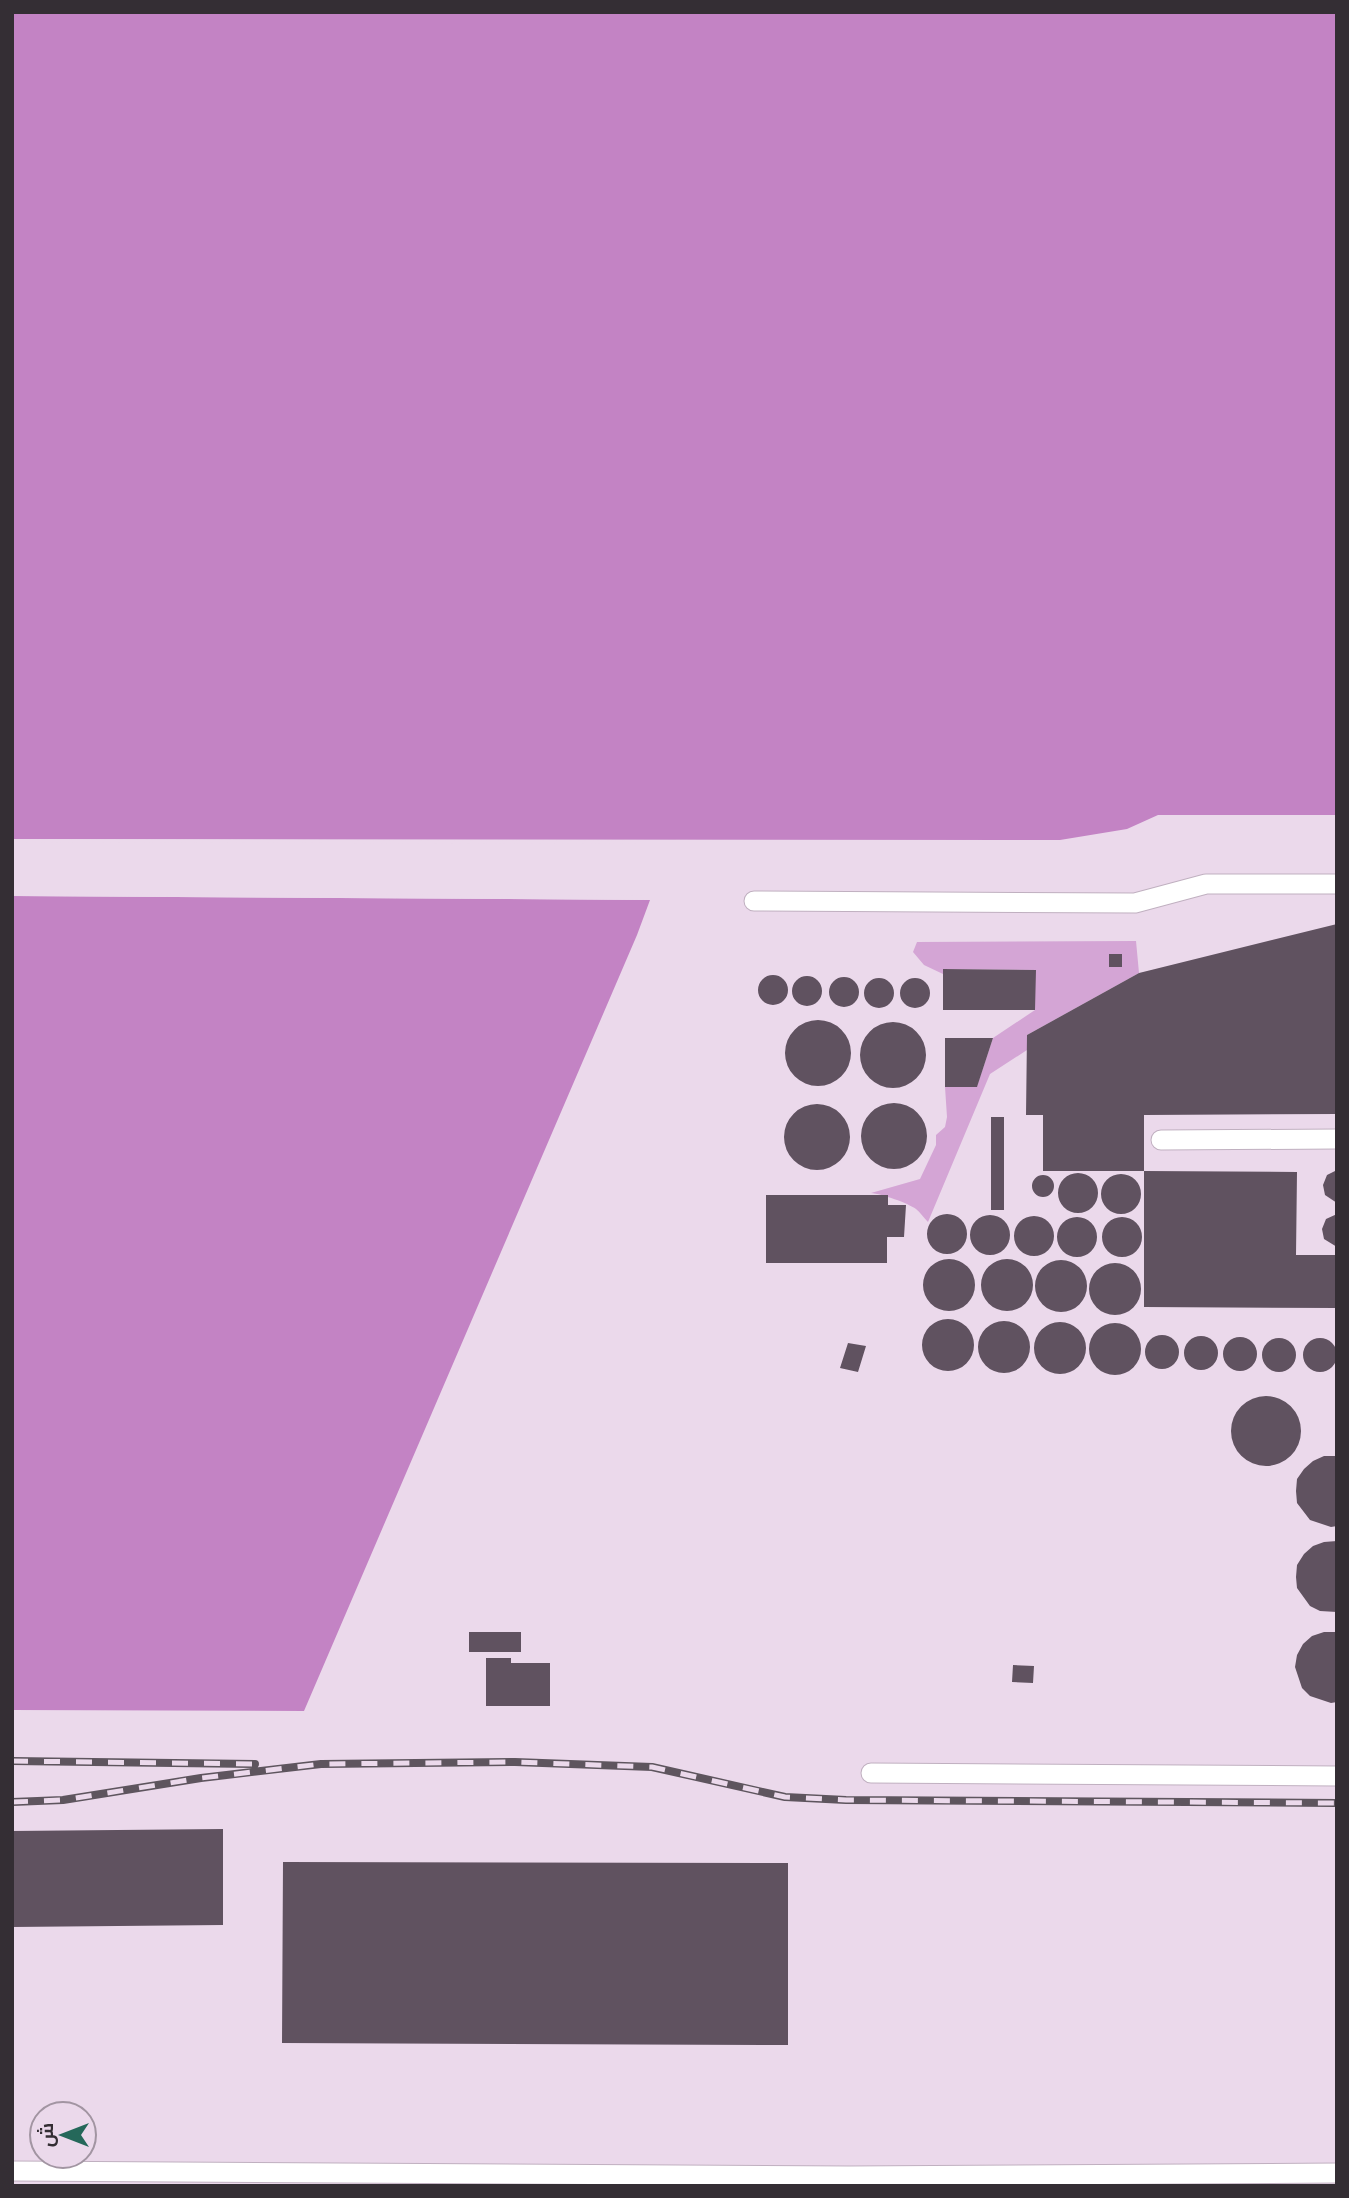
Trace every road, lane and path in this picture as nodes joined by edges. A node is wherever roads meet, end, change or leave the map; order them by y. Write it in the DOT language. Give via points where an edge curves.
graph roads {
  1 [pos="1337,884"];
  2 [pos="754,901"];
  3 [pos="1337,1139"];
  4 [pos="1161,1140"];
  5 [pos="871,1773"];
  6 [pos="1337,1776"];
  7 [pos="12,2171"];
  8 [pos="1337,2174"];
  1 -- 2 [label="lane" via="1206,884 1135,903"];
  3 -- 4 [label="lane"];
  5 -- 6 [label="lane"];
  7 -- 8 [label="lane"];
}
